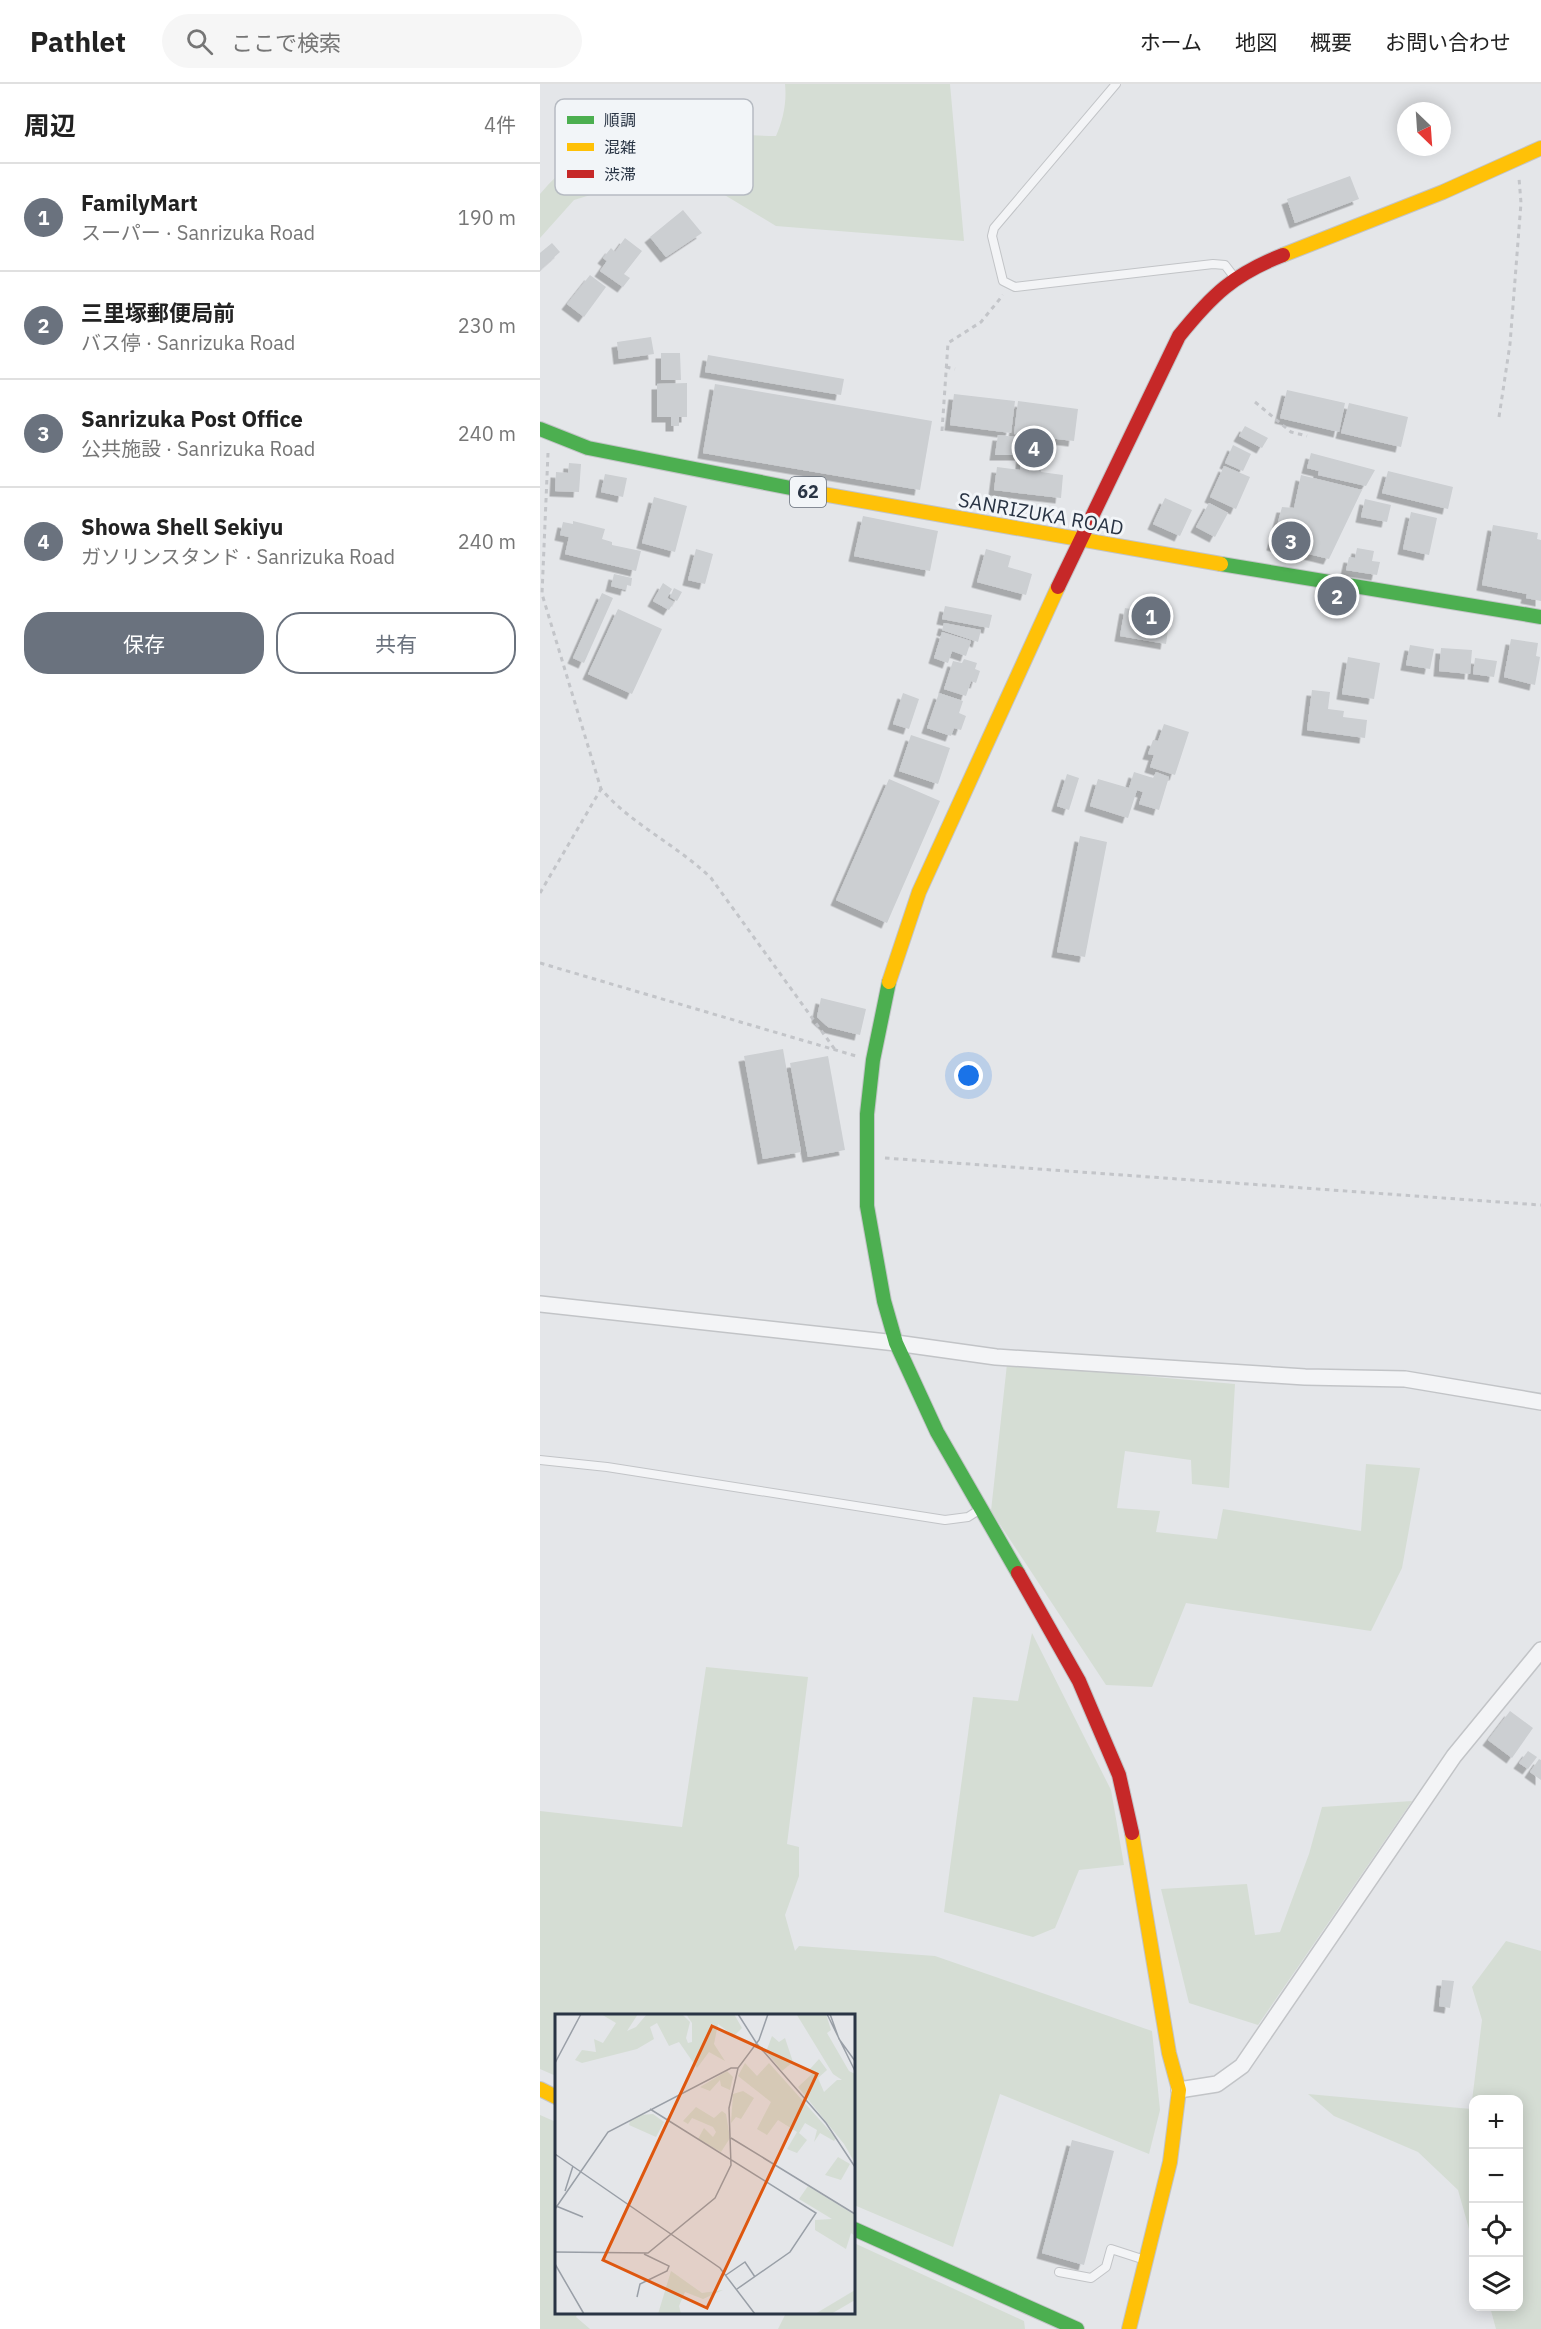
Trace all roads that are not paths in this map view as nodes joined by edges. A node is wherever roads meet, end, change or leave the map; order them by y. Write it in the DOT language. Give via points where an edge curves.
graph roads {
  1 [pos="1116,84"];
  2 [pos="1541,148"];
  3 [pos="1235,278"];
  4 [pos="544,431"];
  5 [pos="1079,541"];
  6 [pos="1541,617"];
  7 [pos="540,1304"];
  8 [pos="896,1343"];
  9 [pos="1541,1402"];
  10 [pos="540,1460"];
  11 [pos="979,1510"];
  12 [pos="1541,1650"];
  13 [pos="540,2090"];
  14 [pos="1179,2090"];
  15 [pos="555,2097"];
  16 [pos="855,2229"];
  17 [pos="1146,2260"];
  18 [pos="1059,2272"];
  19 [pos="1049,2323"];
  20 [pos="1077,2329"];
  21 [pos="1129,2329"];
  1 -- 3 [label="lane" via="994,228 1000,275 1008,286 1213,264 1225,266"];
  2 -- 3 [label="street" via="1292,250"];
  3 -- 5 [label="street" via="1207,302 1179,336"];
  4 -- 5 [label="street, SANRIZUKA ROAD / 62" via="588,448 633,459"];
  5 -- 6 [label="street, SANRIZUKA ROAD / 62"];
  5 -- 8 [label="street" via="919,892 888,985 873,1060 865,1156 867,1206 884,1301"];
  7 -- 8 [label="street"];
  8 -- 9 [label="street" via="996,1357 1305,1377 1405,1379"];
  8 -- 11 [label="street"];
  10 -- 11 [label="lane" via="945,1520 968,1517"];
  11 -- 14 [label="street" via="1074,1671 1119,1774"];
  12 -- 14 [label="street" via="1454,1756 1242,2066 1217,2084"];
  13 -- 15 [label="street"];
  14 -- 17 [label="street" via="1170,2162"];
  16 -- 19 [label="street"];
  17 -- 18 [label="lane" via="1111,2249 1106,2267 1092,2278"];
  17 -- 21 [label="street"];
  19 -- 20 [label="street"];
}
